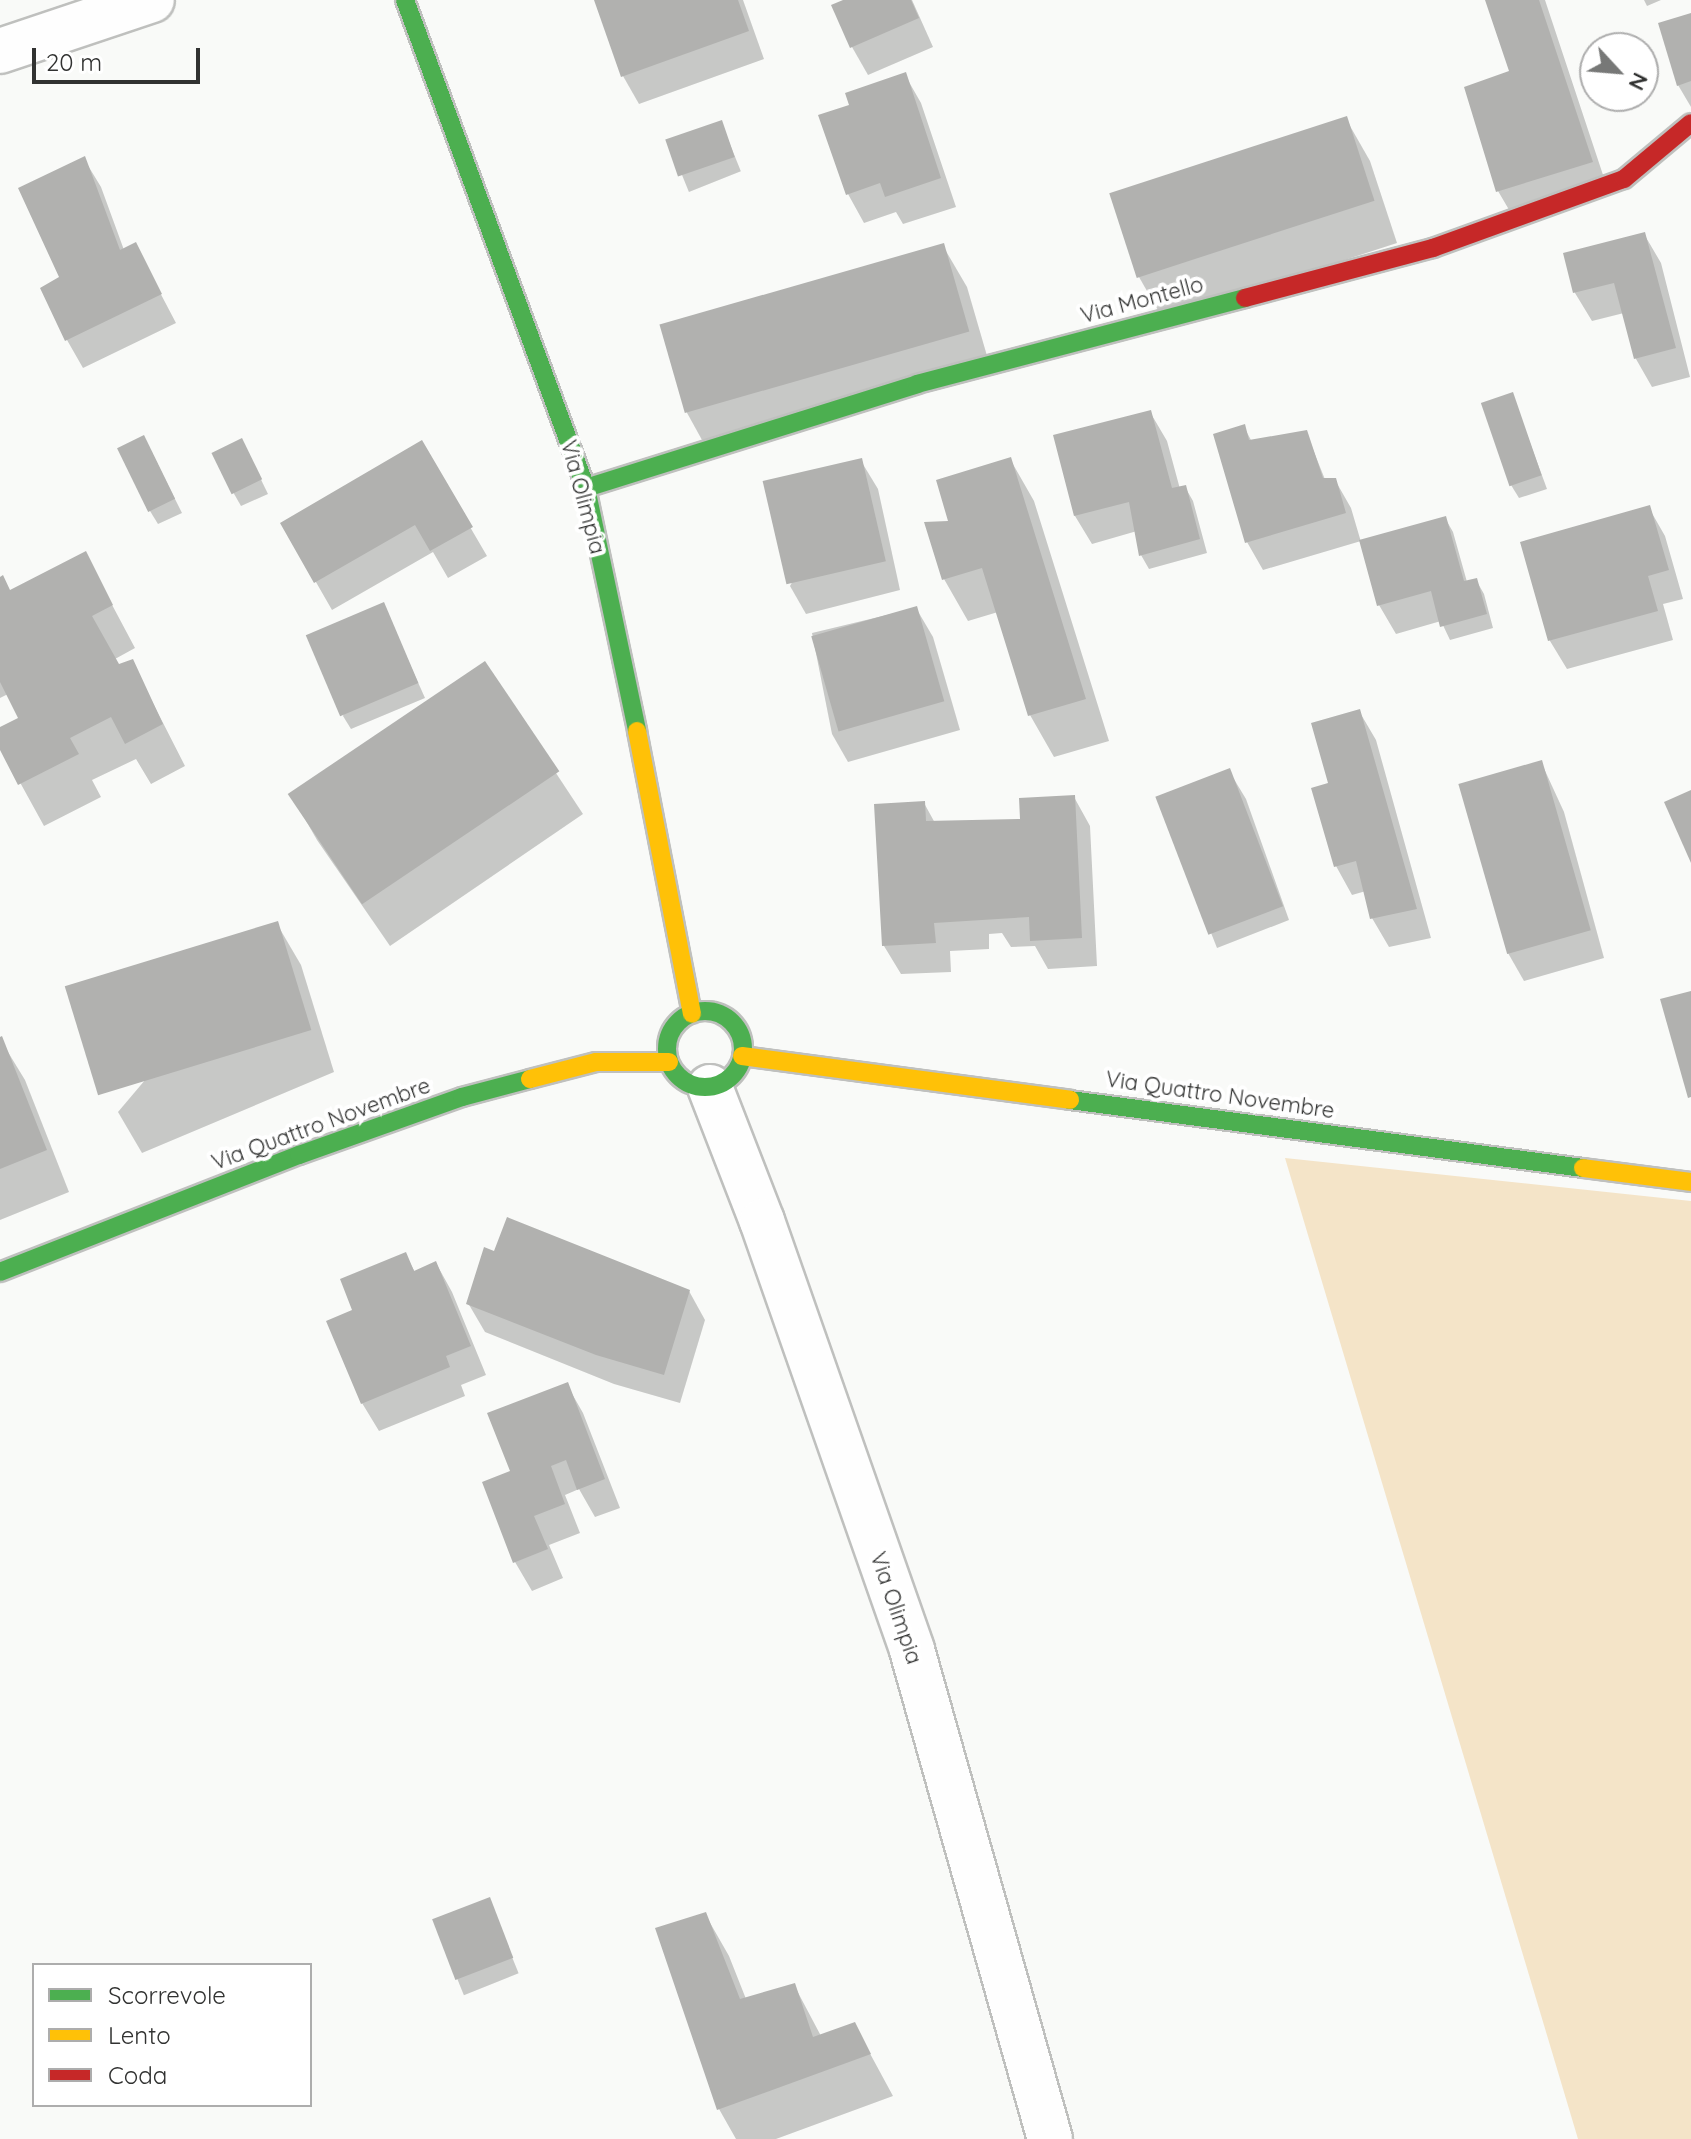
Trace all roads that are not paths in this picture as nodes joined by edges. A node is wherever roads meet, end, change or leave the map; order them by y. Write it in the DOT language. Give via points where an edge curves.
graph roads {
  1 [pos="152,0"];
  2 [pos="405,0"];
  3 [pos="0,51"];
  4 [pos="1691,123"];
  5 [pos="586,488"];
  6 [pos="692,1014"];
  7 [pos="742,1056"];
  8 [pos="669,1062"];
  9 [pos="710,1087"];
  10 [pos="1691,1182"];
  11 [pos="0,1272"];
  12 [pos="1050,2139"];
  1 -- 3 [label="street"];
  2 -- 5 [label="street, Via Olimpia"];
  4 -- 5 [label="street, Via Montello" via="1624,179 1433,248 917,384"];
  5 -- 6 [label="street, Via Olimpia"];
  6 -- 7 [label="street" via="714,1012 733,1024 740,1033"];
  6 -- 8 [label="street" via="668,1038"];
  7 -- 9 [label="street" via="731,1076"];
  7 -- 10 [label="street, Via Quattro Novembre"];
  8 -- 9 [label="street" via="685,1082"];
  8 -- 11 [label="street, Via Quattro Novembre" via="596,1062 462,1097"];
  9 -- 12 [label="street, Via Olimpia" via="912,1650"];
}
